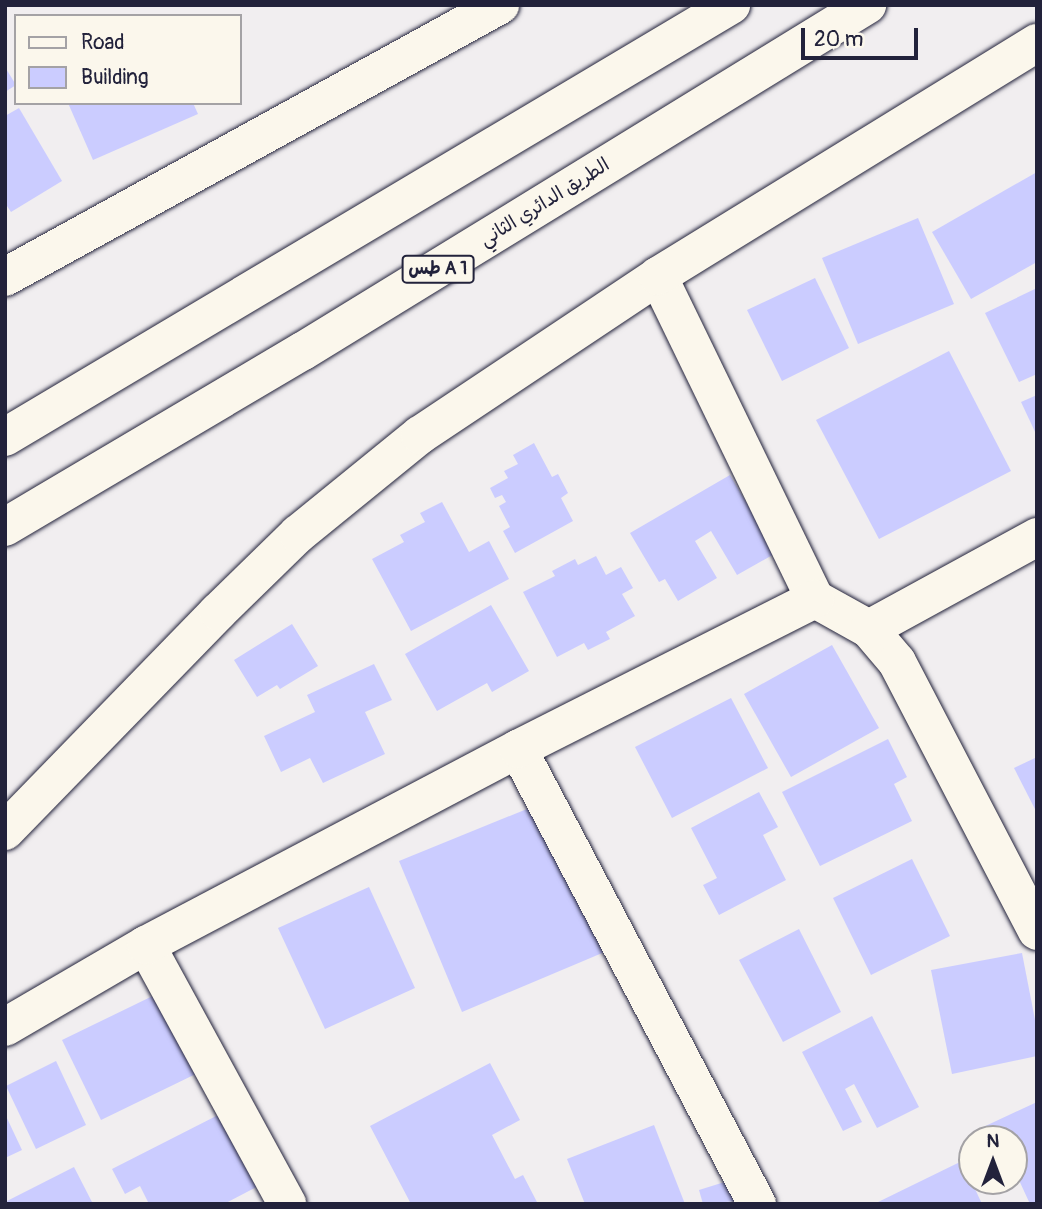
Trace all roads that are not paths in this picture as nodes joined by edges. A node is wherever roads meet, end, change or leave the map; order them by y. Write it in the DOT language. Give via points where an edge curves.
graph roads {
  1 [pos="500,5"];
  2 [pos="731,5"];
  3 [pos="867,5"];
  4 [pos="1033,54"];
  5 [pos="658,276"];
  6 [pos="5,277"];
  7 [pos="5,437"];
  8 [pos="5,527"];
  9 [pos="1037,537"];
  10 [pos="815,599"];
  11 [pos="869,629"];
  12 [pos="518,749"];
  13 [pos="5,831"];
  14 [pos="1037,931"];
  15 [pos="146,945"];
  16 [pos="5,1027"];
  17 [pos="286,1204"];
  18 [pos="757,1204"];
  1 -- 6 [label="main road"];
  2 -- 7 [label="main road"];
  3 -- 8 [label="main road, الطريق الدائري الثاني / طس A 1" via="303,352"];
  4 -- 5 [label="main road"];
  5 -- 10 [label="main road"];
  5 -- 13 [label="main road" via="420,435 298,534"];
  9 -- 11 [label="main road"];
  10 -- 11 [label="main road"];
  10 -- 12 [label="main road"];
  11 -- 14 [label="main road" via="897,662"];
  12 -- 15 [label="main road"];
  12 -- 18 [label="main road"];
  15 -- 16 [label="main road"];
  15 -- 17 [label="main road"];
}
